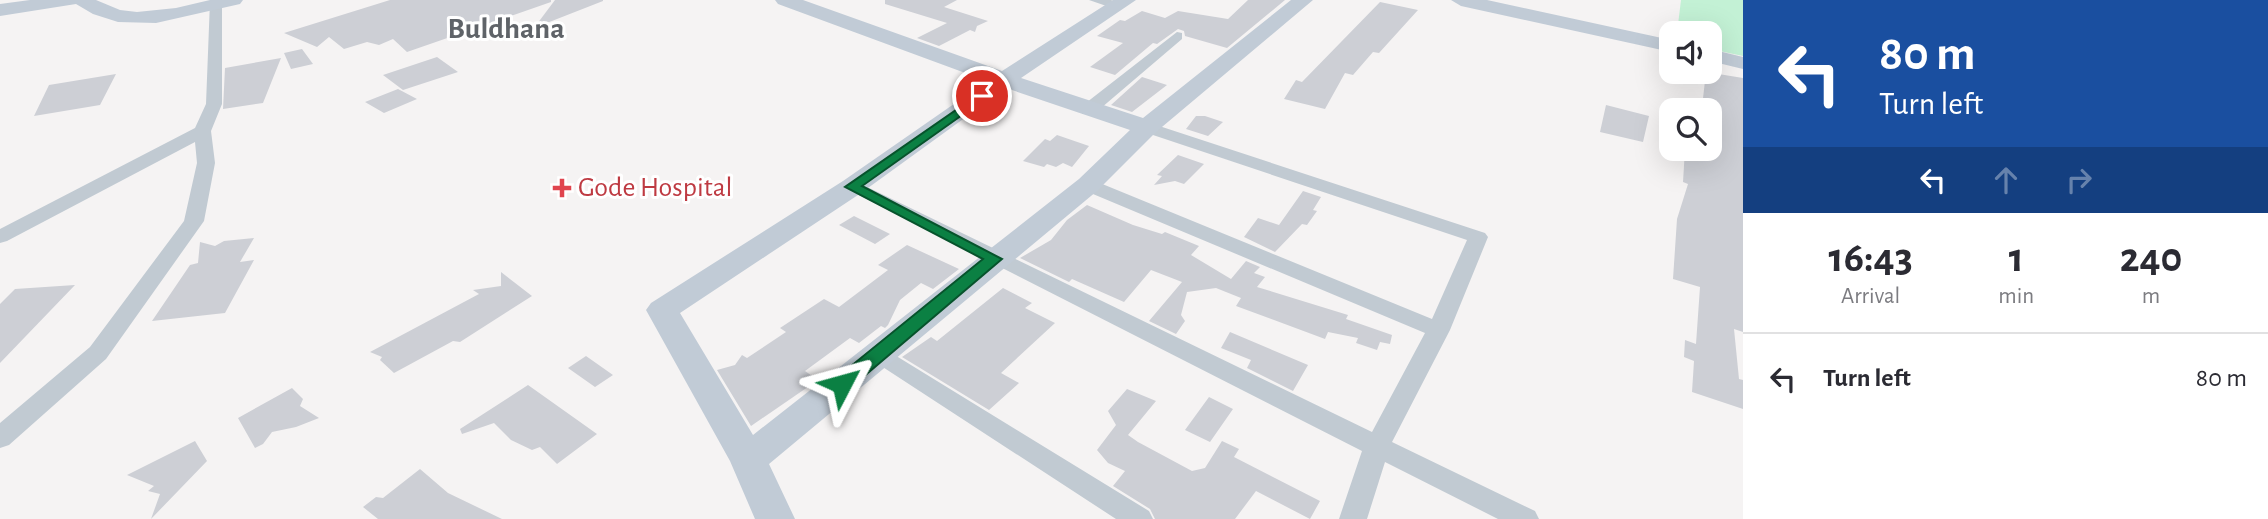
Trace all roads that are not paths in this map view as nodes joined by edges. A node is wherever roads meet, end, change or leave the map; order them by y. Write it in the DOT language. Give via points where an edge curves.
graph roads {
  1 [pos="71,0"];
  2 [pos="82,0"];
  3 [pos="785,0"];
  4 [pos="1303,0"];
  5 [pos="1461,0"];
  6 [pos="224,2"];
  7 [pos="1113,2"];
  8 [pos="0,10"];
  9 [pos="1177,37"];
  10 [pos="1659,44"];
  11 [pos="1722,58"];
  12 [pos="1743,63"];
  13 [pos="1003,80"];
  14 [pos="1088,110"];
  15 [pos="1147,127"];
  16 [pos="202,131"];
  17 [pos="1088,185"];
  18 [pos="852,187"];
  19 [pos="0,237"];
  20 [pos="994,259"];
  21 [pos="1438,330"];
  22 [pos="880,354"];
  23 [pos="0,438"];
  24 [pos="1377,446"];
  25 [pos="748,460"];
  26 [pos="775,519"];
  27 [pos="1139,519"];
  28 [pos="1353,519"];
  29 [pos="1525,519"];
  1 -- 8 [label="street"];
  2 -- 6 [label="street" via="121,18 177,14"];
  3 -- 13 [label="street"];
  4 -- 15 [label="street"];
  5 -- 10 [label="street"];
  6 -- 16 [label="street" via="214,104"];
  7 -- 13 [label="street"];
  9 -- 14 [label="street"];
  11 -- 12 [label="street"];
  13 -- 14 [label="street"];
  13 -- 18 [label="street"];
  14 -- 15 [label="street"];
  15 -- 17 [label="street"];
  15 -- 21 [label="street" via="1478,237"];
  16 -- 19 [label="street"];
  16 -- 23 [label="street" via="205,163 194,221 98,353"];
  17 -- 20 [label="street"];
  17 -- 21 [label="street"];
  18 -- 20 [label="street"];
  18 -- 25 [label="street" via="662,310"];
  20 -- 22 [label="street"];
  20 -- 24 [label="street"];
  21 -- 24 [label="street"];
  22 -- 25 [label="street"];
  22 -- 27 [label="street"];
  24 -- 28 [label="street"];
  24 -- 29 [label="street"];
  25 -- 26 [label="street"];
}
